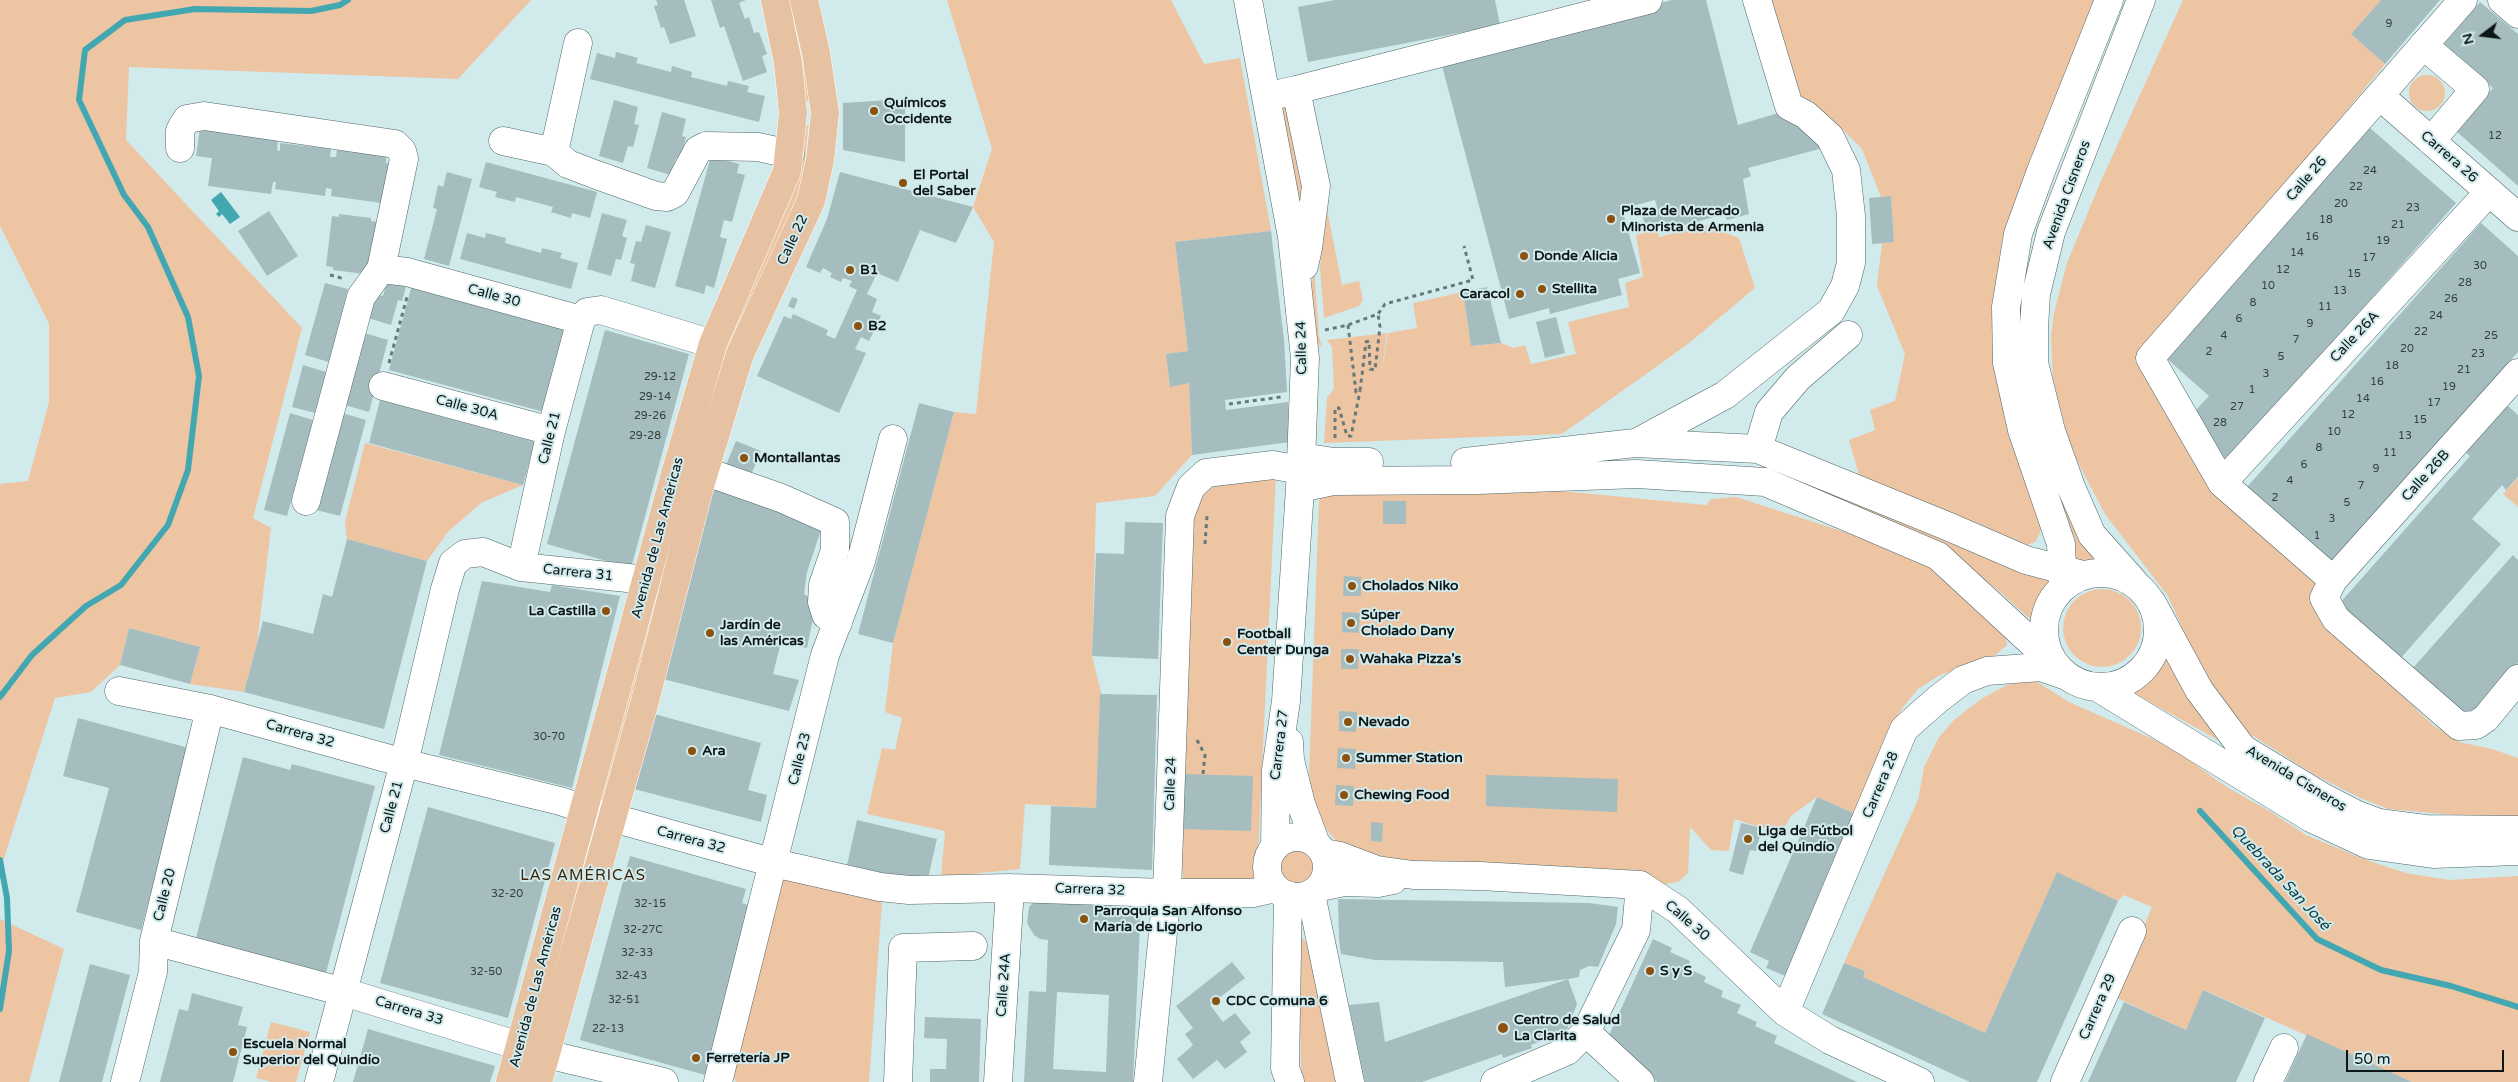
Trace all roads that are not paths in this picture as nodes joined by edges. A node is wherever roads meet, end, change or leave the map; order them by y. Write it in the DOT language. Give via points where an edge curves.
graph roads {
  1 [pos="775,0"];
  2 [pos="804,0"];
  3 [pos="1248,0"];
  4 [pos="1648,0"];
  5 [pos="1757,0"];
  6 [pos="2109,0"];
  7 [pos="2141,0"];
  8 [pos="2463,0"];
  9 [pos="2502,0"];
  10 [pos="2518,14"];
  11 [pos="578,43"];
  12 [pos="2423,45"];
  13 [pos="1296,90"];
  14 [pos="1267,96"];
  15 [pos="2380,96"];
  16 [pos="793,113"];
  17 [pos="825,114"];
  18 [pos="504,141"];
  19 [pos="2431,141"];
  20 [pos="180,148"];
  21 [pos="554,152"];
  22 [pos="789,163"];
  23 [pos="2489,192"];
  24 [pos="2518,217"];
  25 [pos="400,272"];
  26 [pos="1298,287"];
  27 [pos="584,316"];
  28 [pos="1848,335"];
  29 [pos="713,344"];
  30 [pos="2518,373"];
  31 [pos="383,386"];
  32 [pos="551,431"];
  33 [pos="893,439"];
  34 [pos="1635,443"];
  35 [pos="1758,449"];
  36 [pos="1300,472"];
  37 [pos="702,480"];
  38 [pos="673,481"];
  39 [pos="2222,483"];
  40 [pos="306,501"];
  41 [pos="2052,517"];
  42 [pos="483,552"];
  43 [pos="2026,560"];
  44 [pos="521,567"];
  45 [pos="2069,578"];
  46 [pos="646,580"];
  47 [pos="2333,580"];
  48 [pos="2134,582"];
  49 [pos="674,587"];
  50 [pos="2152,603"];
  51 [pos="838,623"];
  52 [pos="2026,631"];
  53 [pos="2062,670"];
  54 [pos="1987,671"];
  55 [pos="2518,678"];
  56 [pos="2097,687"];
  57 [pos="120,691"];
  58 [pos="1286,701"];
  59 [pos="210,709"];
  60 [pos="404,763"];
  61 [pos="584,808"];
  62 [pos="613,818"];
  63 [pos="2518,830"];
  64 [pos="1275,847"];
  65 [pos="1320,849"];
  66 [pos="2518,851"];
  67 [pos="774,862"];
  68 [pos="1413,875"];
  69 [pos="1640,885"];
  70 [pos="1010,888"];
  71 [pos="1299,891"];
  72 [pos="1167,893"];
  73 [pos="2132,931"];
  74 [pos="154,941"];
  75 [pos="973,946"];
  76 [pos="344,992"];
  77 [pos="1785,1012"];
  78 [pos="1586,1032"];
  79 [pos="520,1045"];
  80 [pos="2284,1048"];
  81 [pos="546,1054"];
  82 [pos="1283,1077"];
  83 [pos="125,1082"];
  84 [pos="319,1082"];
  85 [pos="510,1082"];
  86 [pos="538,1082"];
  87 [pos="664,1082"];
  88 [pos="718,1082"];
  89 [pos="898,1082"];
  90 [pos="998,1082"];
  91 [pos="1148,1082"];
  92 [pos="1350,1082"];
  93 [pos="1495,1082"];
  94 [pos="1640,1082"];
  95 [pos="1920,1082"];
  96 [pos="2065,1082"];
  97 [pos="2268,1082"];
  1 -- 16 [label="main road, Avenida de Las Américas" via="788,63"];
  2 -- 17 [label="main road, Calle 22"];
  3 -- 14 [label="street, Calle 24"];
  4 -- 13 [label="street"];
  5 -- 34 [label="street" via="1789,106 1806,115 1830,137 1846,170 1852,263 1845,286 1831,311 1725,395"];
  6 -- 41 [label="street" via="2018,234 2006,307 2007,363 2022,430"];
  7 -- 48 [label="street, Avenida Cisneros" via="2051,232 2036,294 2034,328 2034,363 2051,431 2071,487 2092,535"];
  8 -- 12 [label="street, Calle 26"];
  9 -- 10 [label="street"];
  11 -- 21 [label="street"];
  12 -- 15 [label="street, Calle 26"];
  12 -- 19 [label="street" via="2475,89"];
  13 -- 14 [label="street"];
  13 -- 26 [label="street" via="1316,186 1308,248"];
  14 -- 26 [label="street, Calle 24"];
  15 -- 19 [label="street, Carrera 26"];
  15 -- 39 [label="street, Calle 26" via="2150,358"];
  16 -- 17 [label="main road"];
  16 -- 22 [label="main road, Avenida de Las Américas"];
  17 -- 37 [label="main road, Calle 22" via="811,201 740,354"];
  18 -- 21 [label="street"];
  19 -- 23 [label="street, Carrera 26"];
  20 -- 25 [label="street" via="187,119 204,116 395,144 404,159"];
  21 -- 22 [label="street" via="568,164 656,196 667,197 675,193 698,150 706,146 758,147"];
  22 -- 29 [label="main road, Avenida de Las Américas"];
  23 -- 24 [label="street, Carrera 26"];
  23 -- 39 [label="street, Calle 26A"];
  25 -- 27 [label="street, Calle 30"];
  25 -- 40 [label="street" via="361,297"];
  26 -- 36 [label="street, Calle 24" via="1304,358"];
  27 -- 29 [label="street, Calle 30" via="601,310"];
  27 -- 32 [label="street, Calle 21"];
  28 -- 35 [label="street" via="1798,378 1769,412"];
  29 -- 38 [label="main road, Avenida de Las Américas"];
  30 -- 47 [label="street, Calle 26B"];
  31 -- 32 [label="street, Calle 30A"];
  32 -- 44 [label="street, Calle 21"];
  33 -- 51 [label="street, Calle 23" via="862,560"];
  34 -- 35 [label="street"];
  34 -- 36 [label="street" via="1480,462 1334,462"];
  35 -- 43 [label="street"];
  36 -- 52 [label="street" via="1334,481 1636,474 1764,482 1938,556"];
  36 -- 58 [label="street, Calle 24"];
  36 -- 72 [label="street, Calle 24" via="1273,465 1206,473 1191,487 1180,516"];
  37 -- 38 [label="street"];
  37 -- 49 [label="main road, Avenida de Las Américas"];
  37 -- 51 [label="street" via="781,498 835,522 835,550 823,585 822,602 826,615"];
  38 -- 46 [label="main road, Avenida de Las Américas"];
  39 -- 47 [label="street"];
  41 -- 43 [label="street" via="2051,538"];
  41 -- 45 [label="street"];
  42 -- 44 [label="street, Carrera 31"];
  42 -- 60 [label="street, Calle 21" via="465,554 453,563"];
  43 -- 45 [label="street"];
  44 -- 46 [label="street, Carrera 31"];
  45 -- 48 [label="street" via="2109,573"];
  45 -- 52 [label="street"];
  46 -- 49 [label="street, Carrera 31"];
  46 -- 61 [label="main road, Avenida de Las Américas"];
  47 -- 55 [label="street" via="2324,598 2336,619 2459,726 2476,725 2486,718"];
  48 -- 50 [label="street"];
  49 -- 62 [label="main road, Avenida de Las Américas"];
  50 -- 56 [label="street" via="2158,633 2156,648 2149,662 2126,681"];
  50 -- 63 [label="street, Avenida Cisneros" via="2199,690 2243,749 2324,798 2379,823 2425,829"];
  51 -- 67 [label="street, Calle 23" via="825,656"];
  52 -- 53 [label="street" via="2046,641"];
  52 -- 54 [label="street"];
  53 -- 54 [label="street, Carrera 28" via="2041,667"];
  53 -- 56 [label="street" via="2087,685"];
  54 -- 77 [label="street, Carrera 28" via="1963,680 1904,729"];
  56 -- 66 [label="street, Avenida Cisneros" via="2311,818 2369,845 2433,854"];
  57 -- 59 [label="street, Carrera 32"];
  58 -- 64 [label="street, Carrera 27" via="1276,770"];
  58 -- 65 [label="street, Carrera 27" via="1290,760 1301,804"];
  59 -- 60 [label="street, Carrera 32"];
  59 -- 74 [label="street, Calle 20"];
  60 -- 61 [label="street, Carrera 32"];
  60 -- 76 [label="street, Calle 21"];
  61 -- 62 [label="street, Carrera 32"];
  61 -- 79 [label="main road, Avenida de Las Américas"];
  62 -- 67 [label="street, Carrera 32"];
  62 -- 81 [label="main road, Avenida de Las Américas"];
  64 -- 65 [label="street" via="1295,837 1306,839"];
  64 -- 71 [label="street" via="1268,869"];
  65 -- 68 [label="street" via="1377,870"];
  65 -- 71 [label="street" via="1327,864 1326,876"];
  67 -- 70 [label="street, Carrera 32" via="880,888"];
  67 -- 88 [label="street, Calle 23"];
  68 -- 69 [label="street"];
  68 -- 71 [label="street" via="1378,883 1344,882"];
  69 -- 77 [label="street, Calle 30" via="1678,910"];
  69 -- 78 [label="street" via="1636,930"];
  70 -- 72 [label="street, Carrera 32"];
  70 -- 90 [label="street, Calle 24A"];
  71 -- 72 [label="street, Carrera 32"];
  71 -- 82 [label="street"];
  71 -- 92 [label="street"];
  72 -- 91 [label="street, Calle 24"];
  73 -- 96 [label="street, Carrera 29"];
  74 -- 76 [label="street, Carrera 33"];
  74 -- 83 [label="street, Calle 20" via="154,972"];
  75 -- 89 [label="street" via="903,948"];
  76 -- 79 [label="street, Carrera 33"];
  76 -- 84 [label="street, Calle 21"];
  77 -- 95 [label="street, Calle 30" via="1830,1040"];
  78 -- 93 [label="street" via="1567,1051"];
  78 -- 94 [label="street"];
  79 -- 81 [label="street, Carrera 33"];
  79 -- 85 [label="main road, Avenida de Las Américas"];
  80 -- 97 [label="street"];
  81 -- 86 [label="main road, Avenida de Las Américas"];
  81 -- 87 [label="street, Carrera 33"];
}
